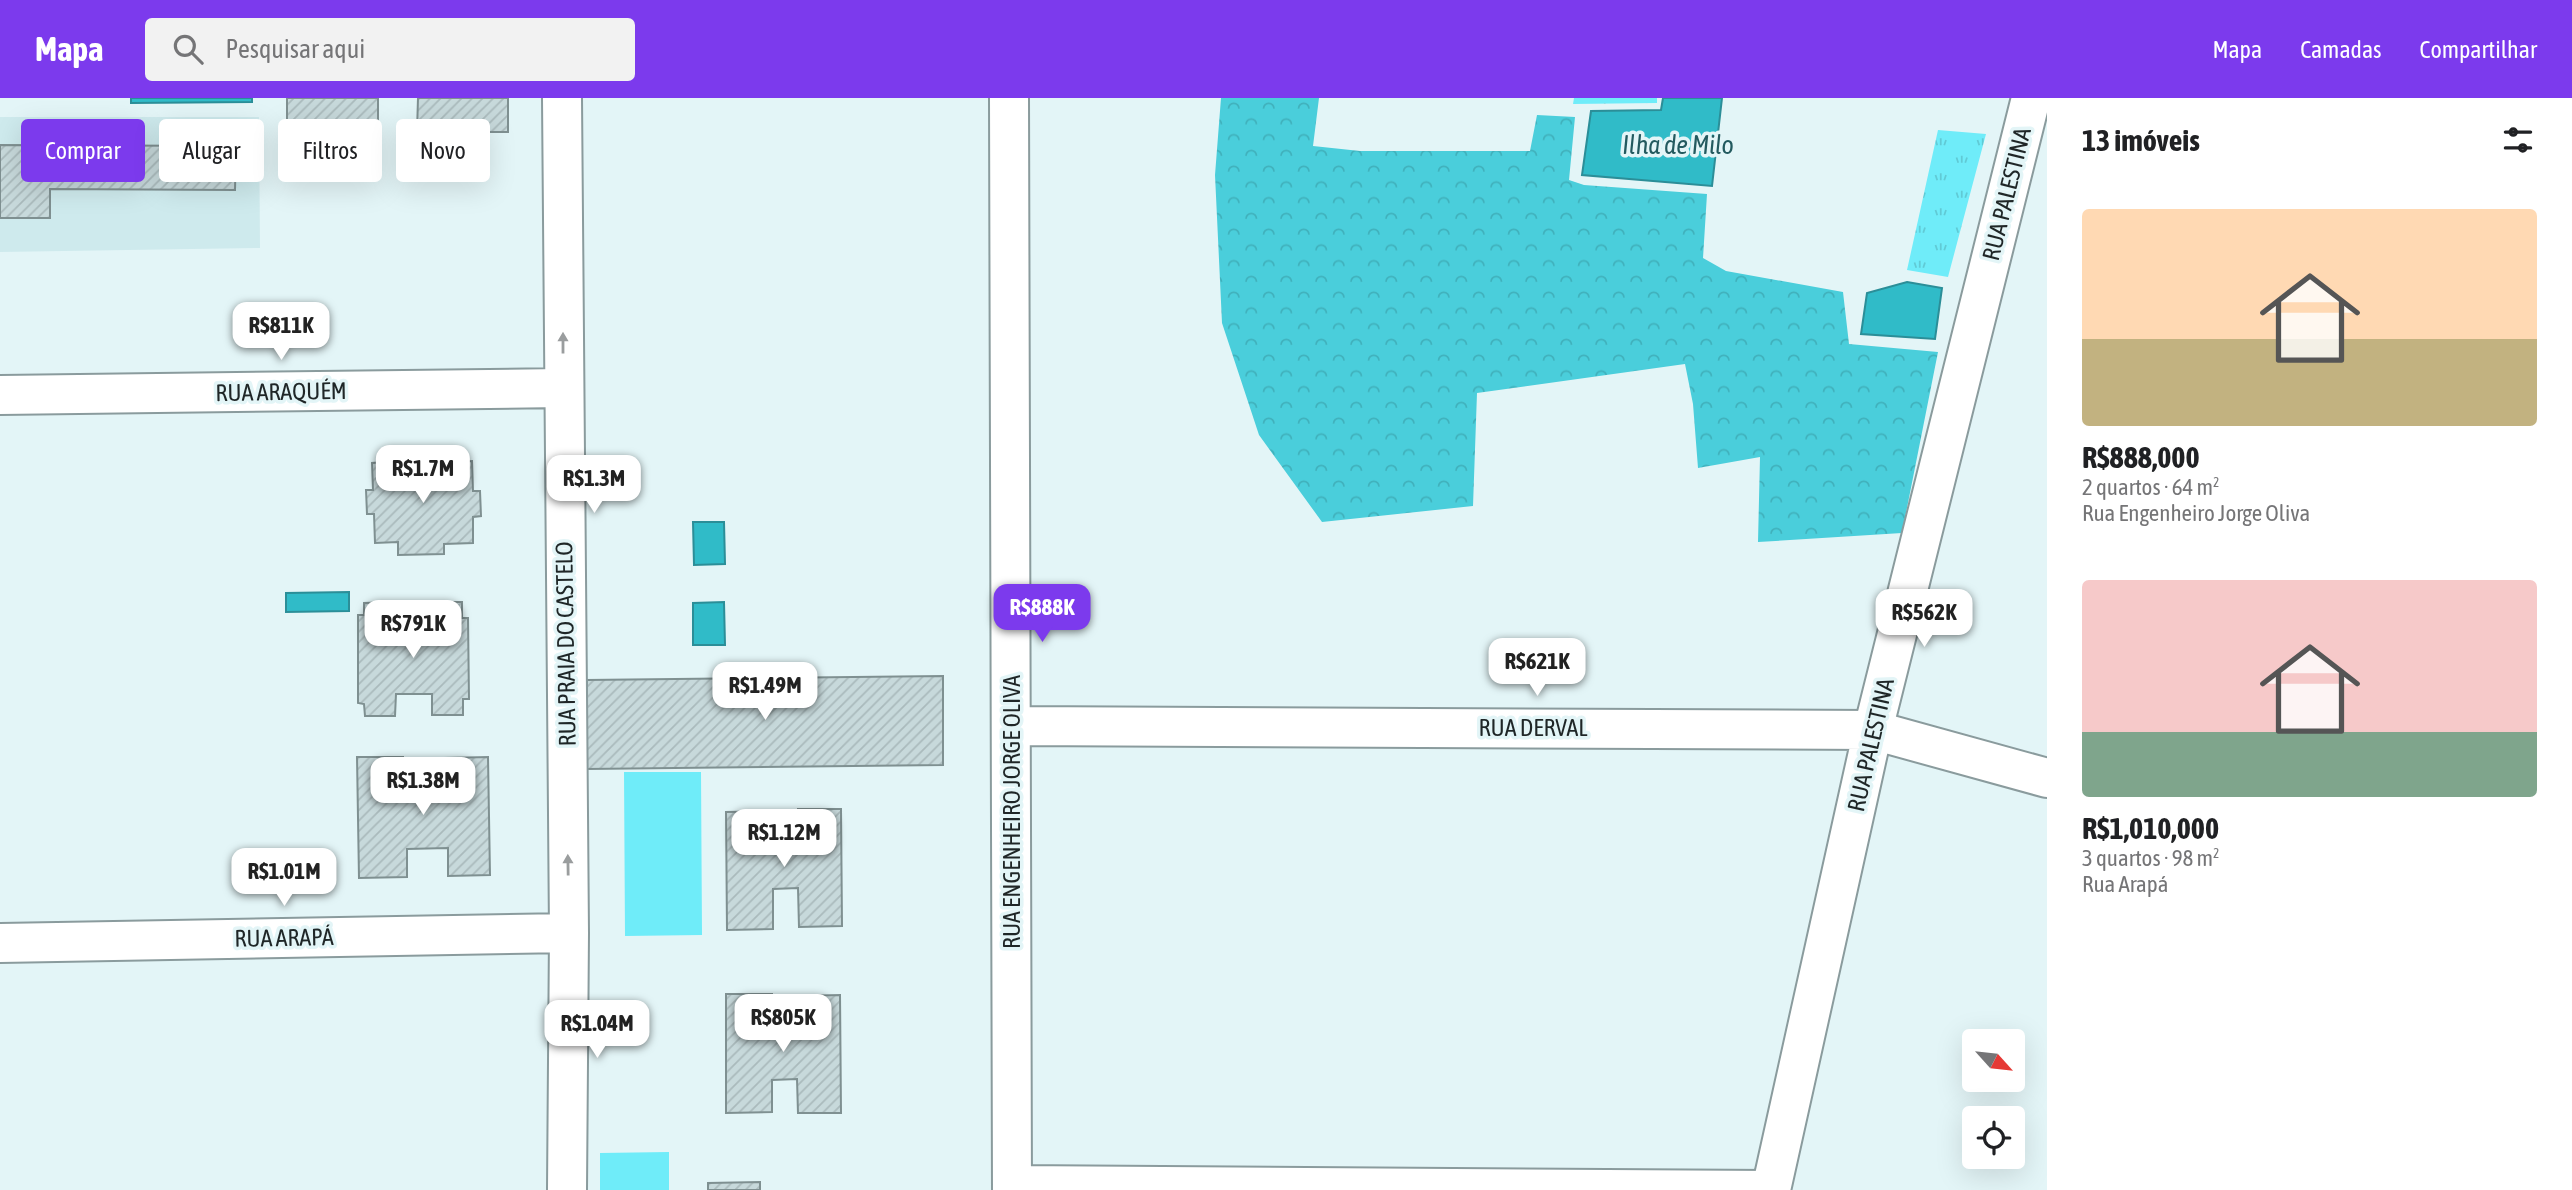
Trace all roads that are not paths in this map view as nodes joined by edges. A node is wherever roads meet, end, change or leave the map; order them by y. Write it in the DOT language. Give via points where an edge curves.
graph roads {
  1 [pos="562,98"];
  2 [pos="1009,98"];
  3 [pos="2031,98"];
  4 [pos="563,388"];
  5 [pos="0,396"];
  6 [pos="1012,726"];
  7 [pos="1873,730"];
  8 [pos="2047,778"];
  9 [pos="569,933"];
  10 [pos="0,943"];
  11 [pos="1012,1187"];
  12 [pos="567,1190"];
  13 [pos="1770,1190"];
  4 -- 1 [label="street, RUA PRAIA DO CASTELO, one-way"];
  2 -- 6 [label="street, RUA ENGENHEIRO JORGE OLIVA"];
  3 -- 7 [label="street, RUA PALESTINA"];
  4 -- 5 [label="street, RUA ARAQUÉM"];
  9 -- 4 [label="street, RUA PRAIA DO CASTELO, one-way"];
  6 -- 7 [label="street, RUA DERVAL"];
  6 -- 11 [label="street, RUA ENGENHEIRO JORGE OLIVA"];
  7 -- 8 [label="street, RUA DERVAL"];
  7 -- 13 [label="street, RUA PALESTINA"];
  9 -- 10 [label="street, RUA ARAPÁ"];
  9 -- 12 [label="street, RUA PRAIA DO CASTELO"];
  11 -- 13 [label="street"];
}
